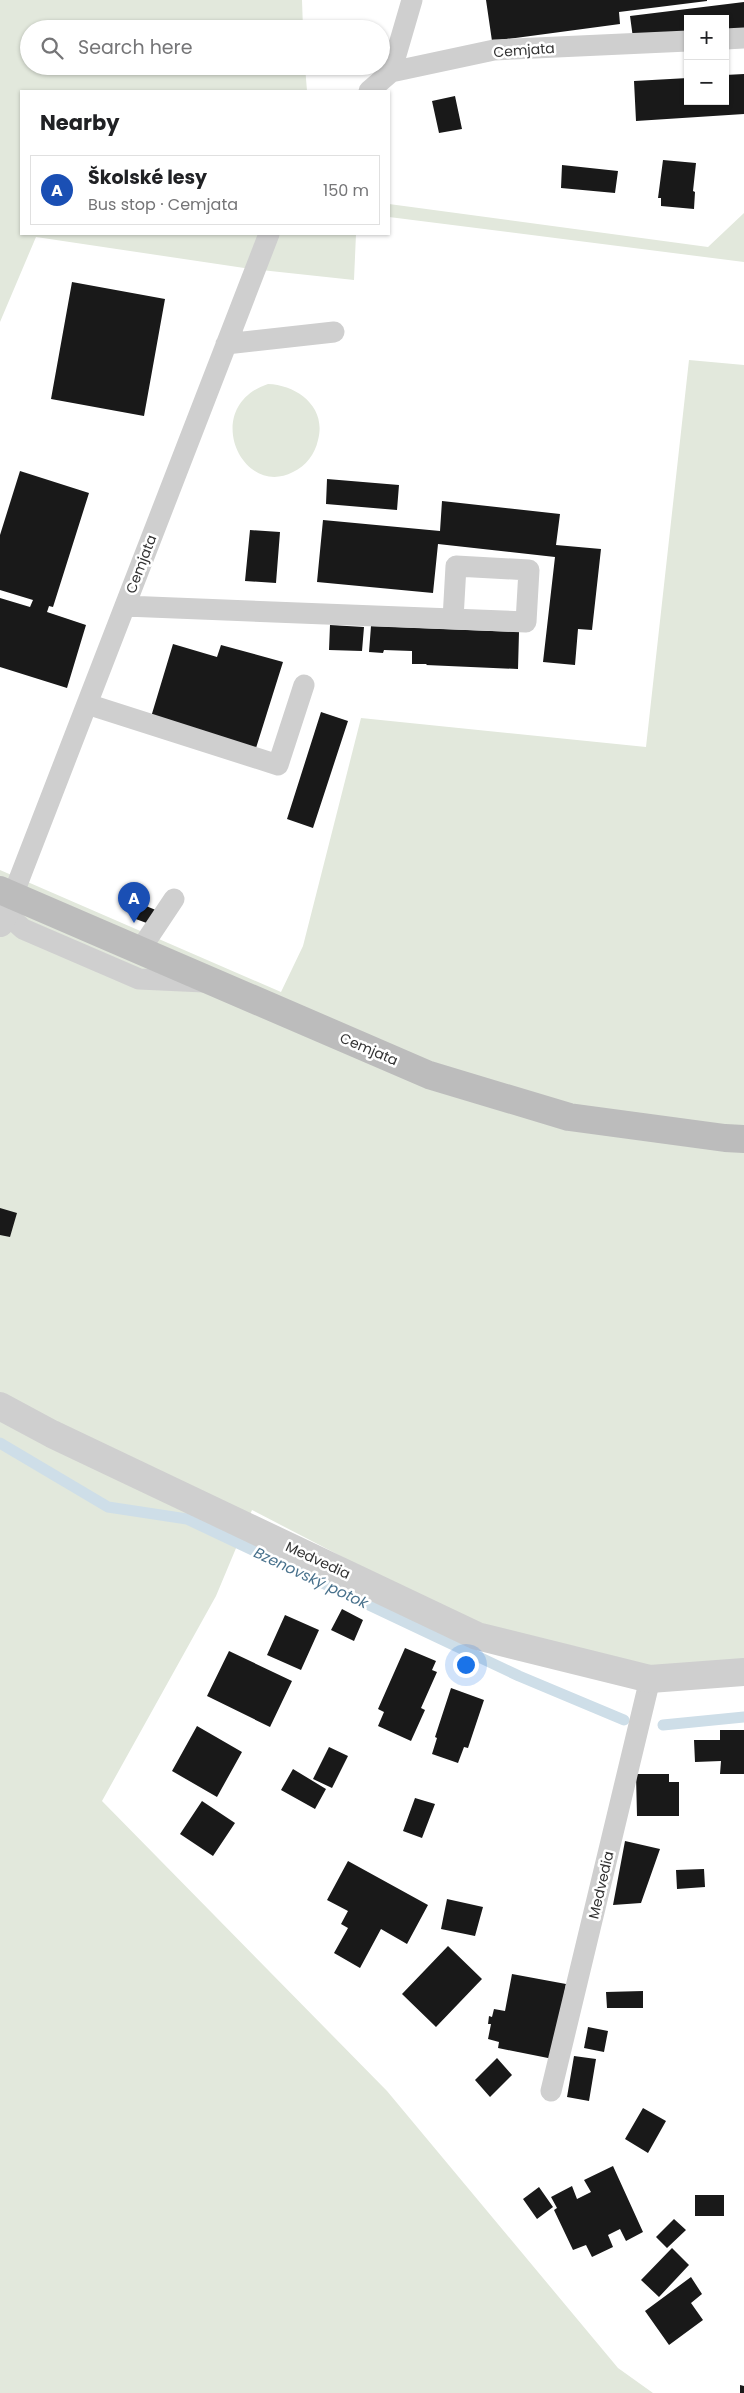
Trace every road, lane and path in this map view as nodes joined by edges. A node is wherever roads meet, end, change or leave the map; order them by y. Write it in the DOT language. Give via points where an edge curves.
graph roads {
  1 [pos="412,0"];
  2 [pos="744,38"];
  3 [pos="729,39"];
  4 [pos="684,41"];
  5 [pos="391,72"];
  6 [pos="388,75"];
  7 [pos="370,90"];
  8 [pos="269,235"];
  9 [pos="334,332"];
  10 [pos="226,344"];
  11 [pos="125,606"];
  12 [pos="453,619"];
  13 [pos="304,685"];
  14 [pos="87,704"];
  15 [pos="174,899"];
  16 [pos="4,906"];
  17 [pos="140,950"];
  18 [pos="216,982"];
  19 [pos="744,1139"];
  20 [pos="0,1406"];
  21 [pos="744,1672"];
  22 [pos="650,1679"];
  23 [pos="551,2091"];
  1 -- 5 [label="lane"];
  2 -- 3 [label="lane"];
  4 -- 5 [label="lane, Cemjata" via="494,50"];
  6 -- 7 [label="lane, Cemjata"];
  8 -- 10 [label="lane, Cemjata"];
  9 -- 10 [label="lane"];
  10 -- 11 [label="lane, Cemjata"];
  11 -- 12 [label="lane"];
  11 -- 14 [label="lane, Cemjata"];
  13 -- 14 [label="lane" via="278,765"];
  14 -- 16 [label="lane, Cemjata"];
  15 -- 17 [label="lane"];
  16 -- 17 [label="main road, Cemjata"];
  16 -- 18 [label="lane" via="23,929 139,979"];
  17 -- 18 [label="main road, Cemjata"];
  18 -- 19 [label="main road, Cemjata" via="429,1075 560,1114"];
  20 -- 22 [label="street, Medvedia" via="52,1434 477,1636"];
  21 -- 22 [label="street, Medvedia"];
  22 -- 23 [label="lane, Medvedia"];
}
